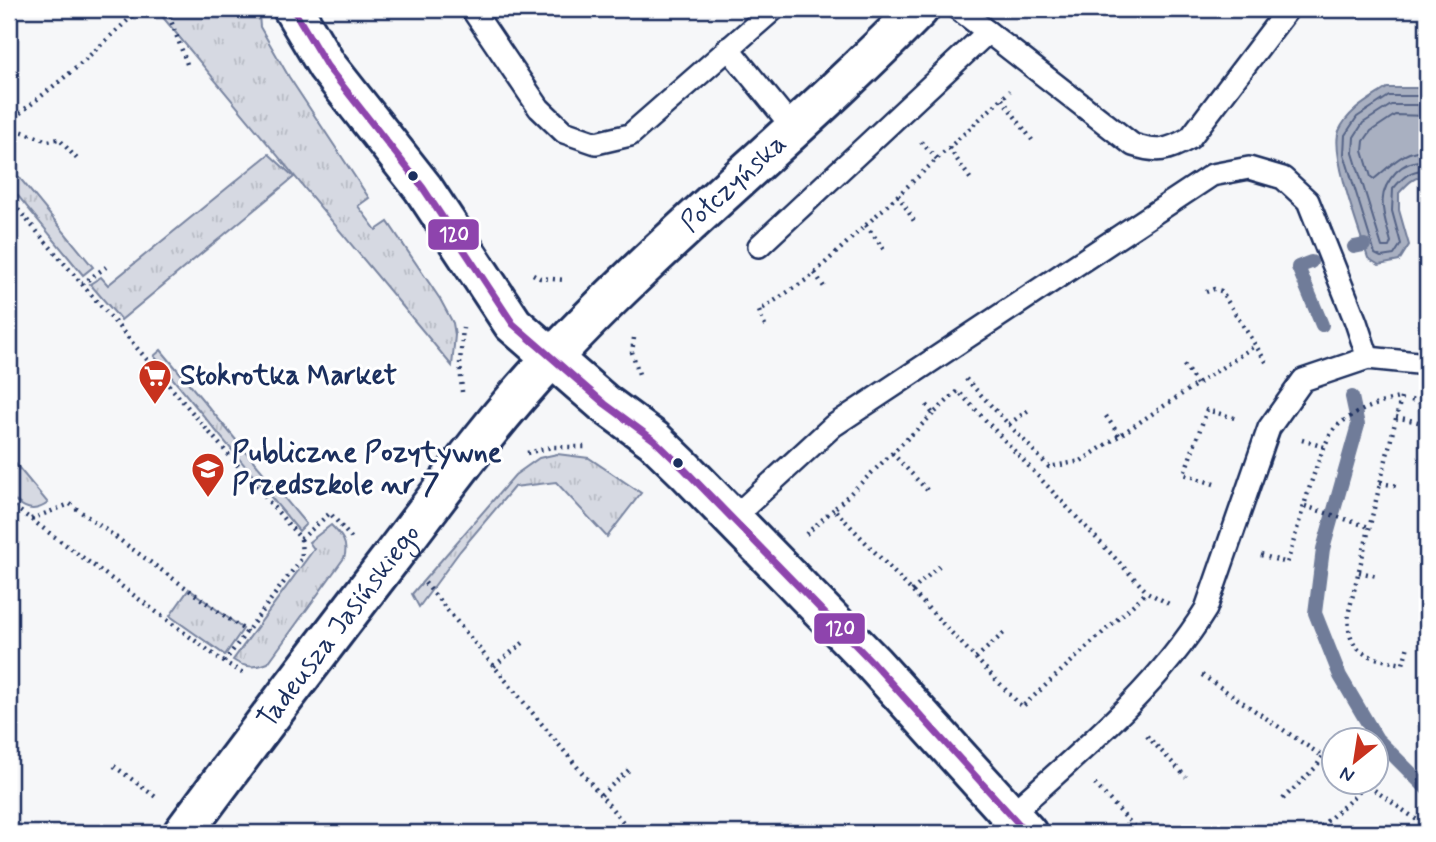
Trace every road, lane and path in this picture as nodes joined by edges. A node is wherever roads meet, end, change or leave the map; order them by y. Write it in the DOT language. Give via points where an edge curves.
graph roads {
  1 [pos="140,9"];
  2 [pos="171,9"];
  3 [pos="293,9"];
  4 [pos="472,9"];
  5 [pos="774,9"];
  6 [pos="919,9"];
  7 [pos="958,9"];
  8 [pos="1288,9"];
  9 [pos="988,32"];
  10 [pos="728,48"];
  11 [pos="187,64"];
  12 [pos="1034,69"];
  13 [pos="1002,99"];
  14 [pos="9,125"];
  15 [pos="793,129"];
  16 [pos="1032,140"];
  17 [pos="949,148"];
  18 [pos="77,159"];
  19 [pos="972,181"];
  20 [pos="898,195"];
  21 [pos="9,199"];
  22 [pos="914,221"];
  23 [pos="866,225"];
  24 [pos="759,246"];
  25 [pos="885,251"];
  26 [pos="106,267"];
  27 [pos="815,273"];
  28 [pos="82,284"];
  29 [pos="826,290"];
  30 [pos="1206,292"];
  31 [pos="464,325"];
  32 [pos="765,326"];
  33 [pos="963,340"];
  34 [pos="1256,345"];
  35 [pos="1368,358"];
  36 [pos="551,359"];
  37 [pos="1277,359"];
  38 [pos="1427,364"];
  39 [pos="1184,365"];
  40 [pos="1268,365"];
  41 [pos="1262,376"];
  42 [pos="1197,384"];
  43 [pos="463,397"];
  44 [pos="1401,398"];
  45 [pos="930,402"];
  46 [pos="1427,404"];
  47 [pos="1244,408"];
  48 [pos="1030,409"];
  49 [pos="933,414"];
  50 [pos="1106,416"];
  51 [pos="1396,417"];
  52 [pos="1009,424"];
  53 [pos="1427,424"];
  54 [pos="1336,427"];
  55 [pos="1119,435"];
  56 [pos="594,447"];
  57 [pos="892,453"];
  58 [pos="523,454"];
  59 [pos="1380,483"];
  60 [pos="1216,485"];
  61 [pos="1398,486"];
  62 [pos="927,491"];
  63 [pos="9,503"];
  64 [pos="1305,506"];
  65 [pos="834,509"];
  66 [pos="733,518"];
  67 [pos="31,519"];
  68 [pos="1369,527"];
  69 [pos="301,539"];
  70 [pos="798,541"];
  71 [pos="360,549"];
  72 [pos="942,563"];
  73 [pos="1359,572"];
  74 [pos="419,576"];
  75 [pos="1377,576"];
  76 [pos="912,591"];
  77 [pos="1147,592"];
  78 [pos="1174,594"];
  79 [pos="1169,604"];
  80 [pos="1161,615"];
  81 [pos="1006,631"];
  82 [pos="247,632"];
  83 [pos="524,642"];
  84 [pos="1408,646"];
  85 [pos="976,658"];
  86 [pos="224,662"];
  87 [pos="494,666"];
  88 [pos="1197,675"];
  89 [pos="255,676"];
  90 [pos="1142,730"];
  91 [pos="1320,754"];
  92 [pos="1320,761"];
  93 [pos="114,766"];
  94 [pos="631,768"];
  95 [pos="1186,777"];
  96 [pos="1104,794"];
  97 [pos="601,795"];
  98 [pos="1355,796"];
  99 [pos="1382,796"];
  100 [pos="158,799"];
  101 [pos="1283,799"];
  102 [pos="1019,824"];
  103 [pos="1427,827"];
  104 [pos="1316,831"];
  105 [pos="183,833"];
  106 [pos="632,833"];
  107 [pos="1140,833"];
  1 -- 14 [label="path"];
  2 -- 11 [label="path"];
  3 -- 36 [label="street" via="327,66 424,188 513,324"];
  4 -- 10 [label="lane" via="539,108 564,132 596,143 630,135"];
  5 -- 10 [label="lane"];
  6 -- 15 [label="street, Połczyńska"];
  7 -- 9 [label="lane"];
  8 -- 12 [label="lane" via="1190,138 1173,147 1154,151 1133,145"];
  9 -- 12 [label="lane"];
  9 -- 24 [label="lane"];
  10 -- 15 [label="lane"];
  12 -- 13 [label="path"];
  13 -- 16 [label="path"];
  13 -- 17 [label="path"];
  14 -- 18 [label="path" via="48,141 59,139"];
  15 -- 36 [label="street, Połczyńska"];
  17 -- 19 [label="path"];
  17 -- 20 [label="path"];
  20 -- 22 [label="path"];
  20 -- 23 [label="path"];
  21 -- 28 [label="path"];
  23 -- 25 [label="path"];
  23 -- 27 [label="path"];
  26 -- 28 [label="path"];
  27 -- 29 [label="path"];
  27 -- 32 [label="path" via="758,311"];
  28 -- 69 [label="path"];
  30 -- 34 [label="path" via="1221,291"];
  31 -- 43 [label="path"];
  33 -- 35 [label="lane" via="1212,175 1249,168 1283,178 1308,201"];
  33 -- 52 [label="path" via="961,374"];
  33 -- 66 [label="lane" via="833,426"];
  34 -- 40 [label="path"];
  34 -- 42 [label="path"];
  35 -- 38 [label="lane"];
  35 -- 102 [label="lane" via="1303,380 1269,428 1206,609 1192,633"];
  36 -- 66 [label="street" via="654,440"];
  36 -- 105 [label="street, Tadeusza Jasińskiego" via="472,452"];
  37 -- 40 [label="path"];
  39 -- 42 [label="path"];
  40 -- 41 [label="path"];
  42 -- 55 [label="path"];
  44 -- 46 [label="path"];
  44 -- 51 [label="path"];
  44 -- 54 [label="path" via="1377,402"];
  45 -- 49 [label="path" via="925,406"];
  47 -- 60 [label="path" via="1238,419 1207,410 1184,474"];
  48 -- 52 [label="path"];
  49 -- 57 [label="path"];
  49 -- 77 [label="path" via="958,391"];
  50 -- 55 [label="path"];
  51 -- 53 [label="path"];
  51 -- 59 [label="path"];
  52 -- 55 [label="path" via="1049,467 1081,461"];
  56 -- 58 [label="path" via="552,447"];
  57 -- 62 [label="path"];
  57 -- 65 [label="path"];
  59 -- 61 [label="path"];
  59 -- 68 [label="path"];
  63 -- 67 [label="path"];
  64 -- 68 [label="path"];
  65 -- 70 [label="path"];
  65 -- 76 [label="path"];
  66 -- 102 [label="street"];
  67 -- 82 [label="path" via="70,504"];
  67 -- 86 [label="path"];
  68 -- 73 [label="path"];
  69 -- 71 [label="path" via="330,513"];
  69 -- 82 [label="path" via="302,558"];
  72 -- 76 [label="path"];
  73 -- 75 [label="path"];
  73 -- 84 [label="path" via="1349,611 1350,640 1369,657 1403,664"];
  74 -- 87 [label="path"];
  76 -- 85 [label="path"];
  77 -- 79 [label="path"];
  77 -- 85 [label="path" via="1022,707"];
  78 -- 79 [label="path"];
  79 -- 80 [label="path"];
  81 -- 85 [label="path"];
  82 -- 86 [label="path"];
  83 -- 87 [label="path"];
  86 -- 89 [label="path" via="244,675"];
  87 -- 97 [label="path"];
  88 -- 91 [label="path" via="1205,675"];
  90 -- 95 [label="path"];
  92 -- 101 [label="path"];
  93 -- 100 [label="path"];
  94 -- 97 [label="path"];
  96 -- 107 [label="path"];
  97 -- 106 [label="path"];
  98 -- 104 [label="path"];
  99 -- 103 [label="path"];
}
